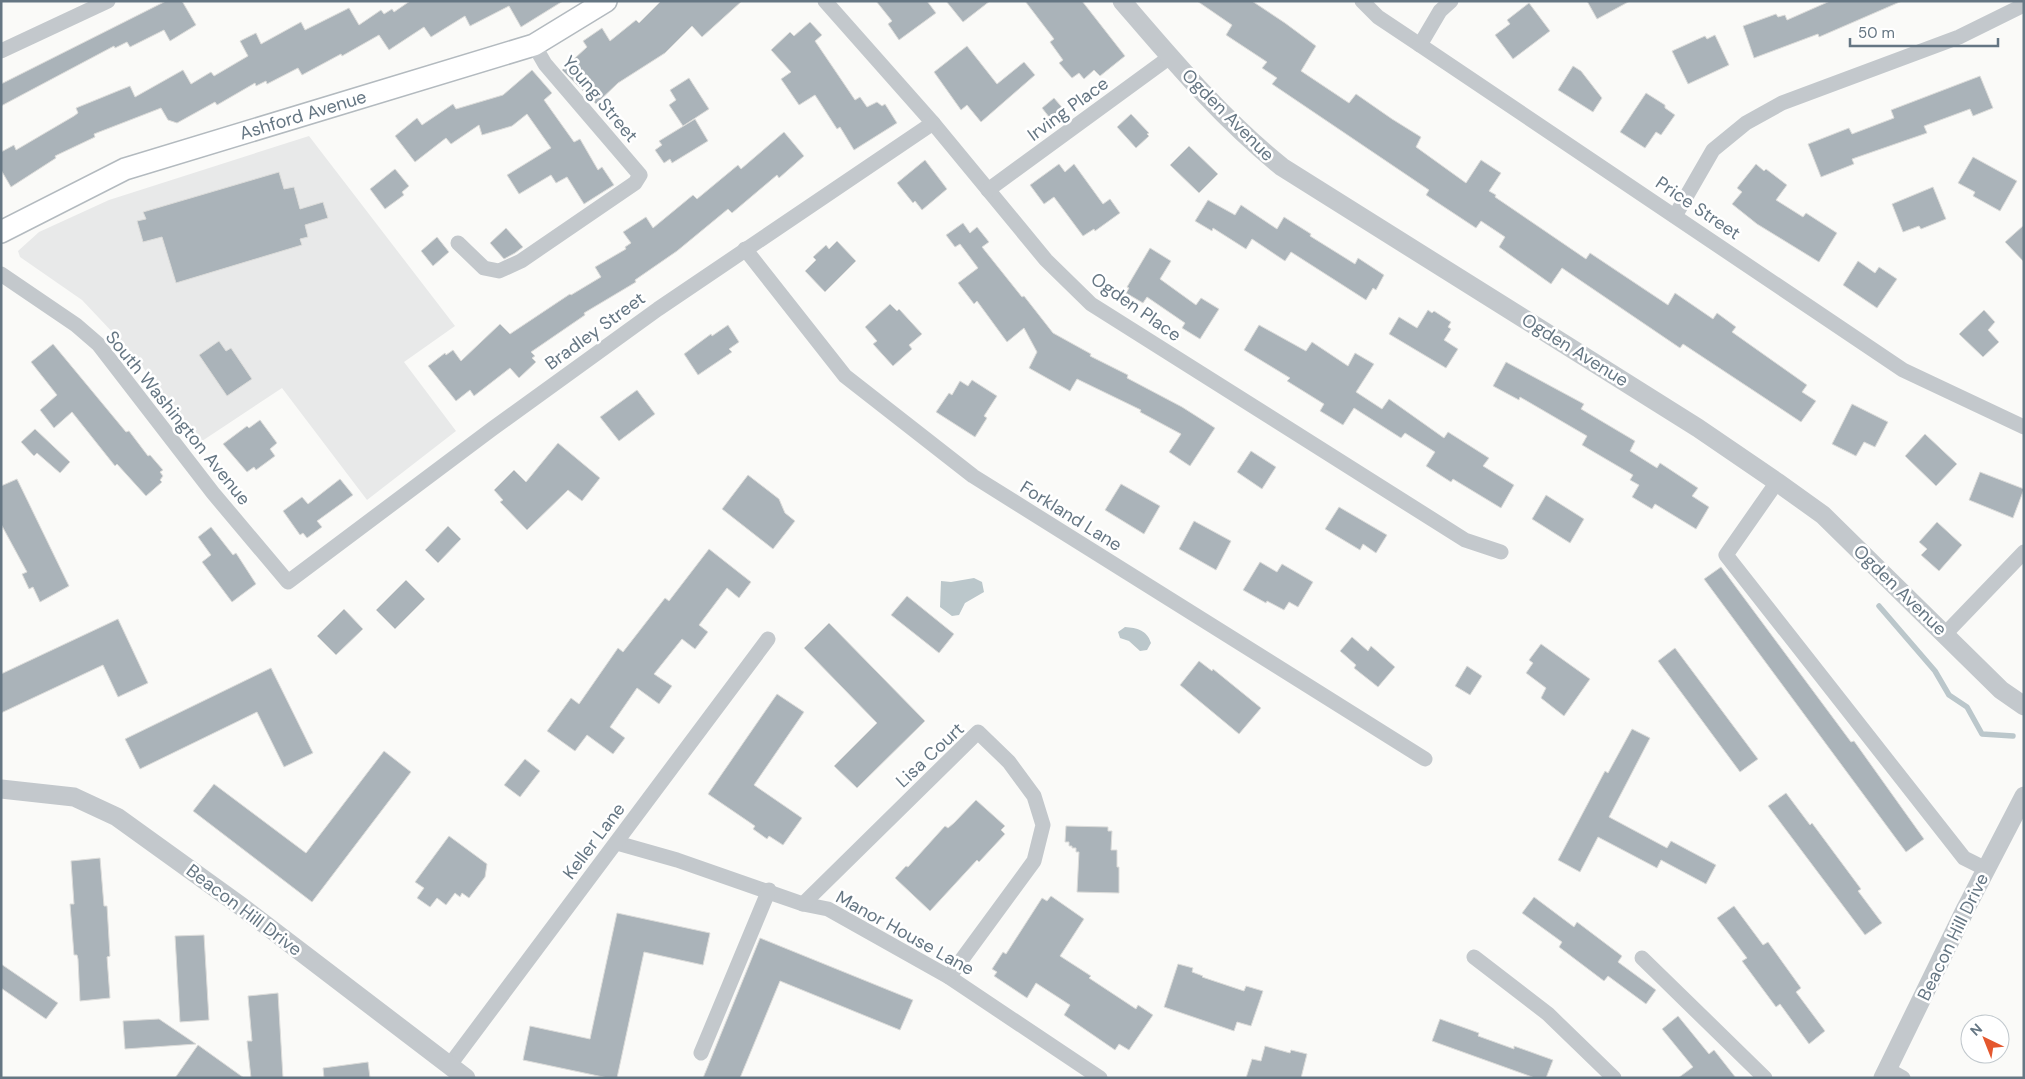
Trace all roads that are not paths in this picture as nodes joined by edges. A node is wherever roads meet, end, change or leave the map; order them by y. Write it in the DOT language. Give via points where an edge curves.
graph roads {
  1 [pos="108,1"];
  2 [pos="606,1"];
  3 [pos="826,1"];
  4 [pos="1122,1"];
  5 [pos="1362,1"];
  6 [pos="1451,1"];
  7 [pos="2024,5"];
  8 [pos="534,45"];
  9 [pos="1420,45"];
  10 [pos="1,51"];
  11 [pos="1170,57"];
  12 [pos="933,123"];
  13 [pos="988,190"];
  14 [pos="1675,216"];
  15 [pos="1,232"];
  16 [pos="458,243"];
  17 [pos="745,249"];
  18 [pos="1,274"];
  19 [pos="2024,427"];
  20 [pos="1777,482"];
  21 [pos="1501,552"];
  22 [pos="2024,552"];
  23 [pos="288,582"];
  24 [pos="1945,634"];
  25 [pos="768,639"];
  26 [pos="2024,706"];
  27 [pos="1425,759"];
  28 [pos="1,789"];
  29 [pos="2024,796"];
  30 [pos="617,843"];
  31 [pos="1986,869"];
  32 [pos="769,890"];
  33 [pos="803,904"];
  34 [pos="1474,957"];
  35 [pos="1642,958"];
  36 [pos="949,977"];
  37 [pos="701,1053"];
  38 [pos="449,1066"];
  39 [pos="1891,1075"];
  40 [pos="466,1078"];
  41 [pos="1100,1078"];
  42 [pos="1614,1078"];
  43 [pos="1765,1078"];
  1 -- 10 [label="street"];
  2 -- 8 [label="main road, Ashford Avenue"];
  3 -- 12 [label="street, Ogden Place"];
  4 -- 11 [label="street, Ogden Avenue"];
  5 -- 9 [label="street, Price Street" via="1378,17"];
  6 -- 9 [label="street" via="1440,11"];
  7 -- 14 [label="street" via="1959,37 1782,103 1746,123 1714,150"];
  8 -- 15 [label="main road, Ashford Avenue" via="125,169"];
  8 -- 16 [label="street, Young Street" via="546,64 640,176 635,183 521,261 498,271 484,268"];
  9 -- 14 [label="street, Price Street"];
  11 -- 13 [label="street, Irving Place"];
  11 -- 20 [label="street, Ogden Avenue" via="1257,148 1282,167 1698,428"];
  12 -- 13 [label="street, Ogden Place"];
  12 -- 17 [label="street, Bradley Street"];
  13 -- 21 [label="street, Ogden Place" via="1046,260 1092,304 1466,540"];
  14 -- 19 [label="street, Price Street" via="1903,370"];
  17 -- 23 [label="street, Bradley Street" via="492,429"];
  17 -- 27 [label="street, Forkland Lane" via="845,376 973,476"];
  18 -- 23 [label="street, South Washington Avenue" via="98,344 213,493"];
  20 -- 24 [label="street, Ogden Avenue" via="1823,515"];
  20 -- 31 [label="street" via="1726,555 1964,858"];
  22 -- 24 [label="street"];
  24 -- 26 [label="street, Ogden Avenue" via="2001,690"];
  25 -- 30 [label="street, Keller Lane"];
  28 -- 38 [label="street, Beacon Hill Drive" via="74,796 117,816"];
  29 -- 31 [label="street, Beacon Hill Drive"];
  30 -- 32 [label="street, Manor House Lane"];
  30 -- 38 [label="street, Keller Lane"];
  31 -- 39 [label="street, Beacon Hill Drive"];
  32 -- 33 [label="street, Manor House Lane"];
  32 -- 37 [label="street"];
  33 -- 36 [label="street, Manor House Lane" via="828,909"];
  33 -- 36 [label="street, Lisa Court" via="978,732 1009,762 1034,796 1043,825 1034,861"];
  34 -- 42 [label="street" via="1548,1014"];
  35 -- 43 [label="street"];
  36 -- 41 [label="street, Manor House Lane"];
  38 -- 40 [label="street, Beacon Hill Drive"];
}
